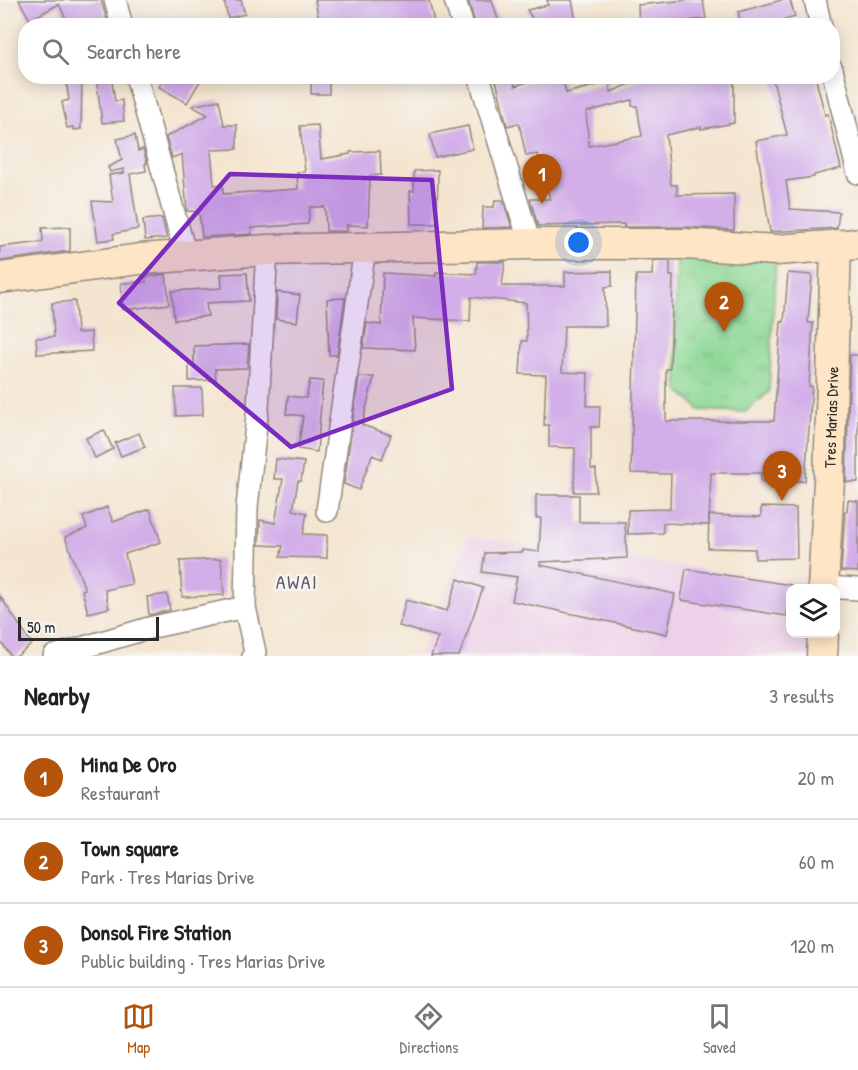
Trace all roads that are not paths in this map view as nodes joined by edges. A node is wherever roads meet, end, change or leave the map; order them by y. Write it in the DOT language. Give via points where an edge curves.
graph roads {
  1 [pos="115,0"];
  2 [pos="455,0"];
  3 [pos="815,0"];
  4 [pos="120,18"];
  5 [pos="461,18"];
  6 [pos="819,18"];
  7 [pos="138,84"];
  8 [pos="481,84"];
  9 [pos="837,84"];
  10 [pos="853,129"];
  11 [pos="858,173"];
  12 [pos="530,244"];
  13 [pos="847,245"];
  14 [pos="365,248"];
  15 [pos="272,250"];
  16 [pos="186,256"];
  17 [pos="0,278"];
  18 [pos="327,511"];
  19 [pos="823,584"];
  20 [pos="840,588"];
  21 [pos="858,589"];
  22 [pos="244,607"];
  23 [pos="823,638"];
  24 [pos="54,656"];
  25 [pos="253,656"];
  26 [pos="822,656"];
  1 -- 4 [label="street"];
  2 -- 5 [label="street"];
  3 -- 6 [label="street"];
  7 -- 16 [label="street"];
  8 -- 12 [label="street"];
  9 -- 10 [label="street"];
  10 -- 11 [label="street"];
  12 -- 13 [label="main road" via="684,244 776,250"];
  12 -- 14 [label="main road"];
  13 -- 19 [label="main road, Tres Marias Drive"];
  14 -- 15 [label="main road"];
  14 -- 18 [label="street"];
  15 -- 16 [label="main road"];
  15 -- 22 [label="street" via="247,507"];
  16 -- 17 [label="main road"];
  20 -- 21 [label="street"];
  22 -- 24 [label="street" via="149,628"];
  22 -- 25 [label="street"];
  23 -- 26 [label="main road"];
}
